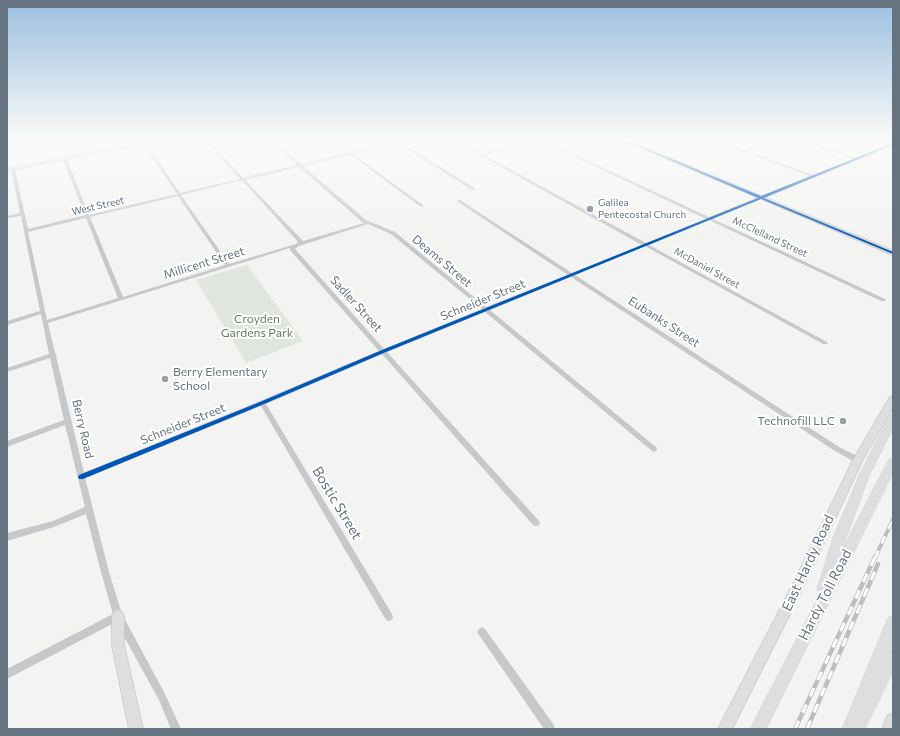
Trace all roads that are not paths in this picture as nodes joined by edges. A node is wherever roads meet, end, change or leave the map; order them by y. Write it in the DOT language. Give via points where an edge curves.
graph roads {
  1 [pos="11,174"];
  2 [pos="72,174"];
  3 [pos="166,174"];
  4 [pos="238,174"];
  5 [pos="266,174"];
  6 [pos="311,174"];
  7 [pos="379,174"];
  8 [pos="450,174"];
  9 [pos="518,174"];
  10 [pos="614,174"];
  11 [pos="708,174"];
  12 [pos="807,174"];
  13 [pos="816,174"];
  14 [pos="812,176"];
  15 [pos="243,180"];
  16 [pos="473,189"];
  17 [pos="180,195"];
  18 [pos="761,197"];
  19 [pos="459,201"];
  20 [pos="422,206"];
  21 [pos="22,214"];
  22 [pos="89,216"];
  23 [pos="7,217"];
  24 [pos="709,219"];
  25 [pos="368,224"];
  26 [pos="26,231"];
  27 [pos="875,243"];
  28 [pos="297,245"];
  29 [pos="645,245"];
  30 [pos="893,249"];
  31 [pos="893,253"];
  32 [pos="228,266"];
  33 [pos="572,274"];
  34 [pos="121,299"];
  35 [pos="883,300"];
  36 [pos="486,310"];
  37 [pos="44,312"];
  38 [pos="45,322"];
  39 [pos="7,323"];
  40 [pos="825,343"];
  41 [pos="384,351"];
  42 [pos="54,355"];
  43 [pos="7,370"];
  44 [pos="893,399"];
  45 [pos="262,403"];
  46 [pos="893,418"];
  47 [pos="68,421"];
  48 [pos="7,444"];
  49 [pos="654,449"];
  50 [pos="858,460"];
  51 [pos="893,462"];
  52 [pos="81,477"];
  53 [pos="89,509"];
  54 [pos="536,523"];
  55 [pos="7,537"];
  56 [pos="816,614"];
  57 [pos="118,616"];
  58 [pos="389,617"];
  59 [pos="893,623"];
  60 [pos="482,632"];
  61 [pos="893,656"];
  62 [pos="7,674"];
  63 [pos="893,720"];
  64 [pos="136,729"];
  65 [pos="176,729"];
  66 [pos="550,729"];
  67 [pos="725,729"];
  68 [pos="758,729"];
  69 [pos="850,729"];
  70 [pos="857,729"];
  71 [pos="889,729"];
  1 -- 21 [label="street, Berry Road"];
  2 -- 22 [label="street"];
  3 -- 17 [label="street"];
  4 -- 15 [label="street, Sadler Street"];
  5 -- 15 [label="street, West Street"];
  6 -- 25 [label="street, Deams Street"];
  7 -- 20 [label="street"];
  8 -- 16 [label="street"];
  9 -- 29 [label="street, McDaniel Street"];
  10 -- 24 [label="street, McClelland Street"];
  11 -- 18 [label="main road"];
  12 -- 14 [label="street"];
  13 -- 14 [label="street, Schneider Street"];
  14 -- 18 [label="street, Schneider Street"];
  15 -- 17 [label="street, West Street"];
  15 -- 28 [label="street, Sadler Street" via="301,242"];
  17 -- 22 [label="street, West Street"];
  17 -- 32 [label="street"];
  18 -- 24 [label="street, Schneider Street"];
  18 -- 27 [label="main road"];
  19 -- 33 [label="street, Eubanks Street"];
  21 -- 23 [label="street"];
  21 -- 26 [label="street, Berry Road"];
  22 -- 26 [label="street, West Street"];
  22 -- 34 [label="street"];
  24 -- 29 [label="street, Schneider Street"];
  24 -- 35 [label="street, McClelland Street"];
  25 -- 28 [label="street, Millicent Street"];
  25 -- 36 [label="street, Deams Street" via="393,233"];
  26 -- 37 [label="street, Berry Road"];
  27 -- 30 [label="main road"];
  27 -- 31 [label="main road"];
  28 -- 32 [label="street, Millicent Street"];
  28 -- 41 [label="street, Sadler Street" via="292,249"];
  29 -- 33 [label="street, Schneider Street"];
  29 -- 40 [label="street, McDaniel Street"];
  32 -- 34 [label="street, Millicent Street"];
  33 -- 36 [label="street, Schneider Street"];
  33 -- 50 [label="street, Eubanks Street" via="837,449"];
  34 -- 38 [label="street, Millicent Street"];
  36 -- 41 [label="street, Schneider Street"];
  36 -- 49 [label="street, Deams Street"];
  37 -- 38 [label="street, Berry Road"];
  37 -- 39 [label="street"];
  38 -- 42 [label="street, Berry Road"];
  41 -- 45 [label="street, Schneider Street"];
  41 -- 54 [label="street, Sadler Street"];
  42 -- 43 [label="street"];
  42 -- 47 [label="street, Berry Road"];
  44 -- 50 [label="main road, East Hardy Road"];
  45 -- 52 [label="street, Schneider Street"];
  45 -- 58 [label="street, Bostic Street"];
  46 -- 56 [label="highway" via="864,476 839,538"];
  47 -- 48 [label="street"];
  47 -- 52 [label="street, Berry Road"];
  50 -- 67 [label="main road, East Hardy Road" via="797,588"];
  51 -- 56 [label="highway, Hardy Toll Road"];
  52 -- 53 [label="street, Berry Road"];
  53 -- 55 [label="street" via="54,524"];
  53 -- 57 [label="street, Berry Road"];
  56 -- 68 [label="highway, Hardy Toll Road"];
  57 -- 62 [label="street"];
  57 -- 64 [label="main road" via="118,645"];
  57 -- 65 [label="street, Berry Road" via="162,697"];
  59 -- 69 [label="highway"];
  60 -- 66 [label="street"];
  61 -- 70 [label="highway"];
  63 -- 71 [label="main road"];
}
